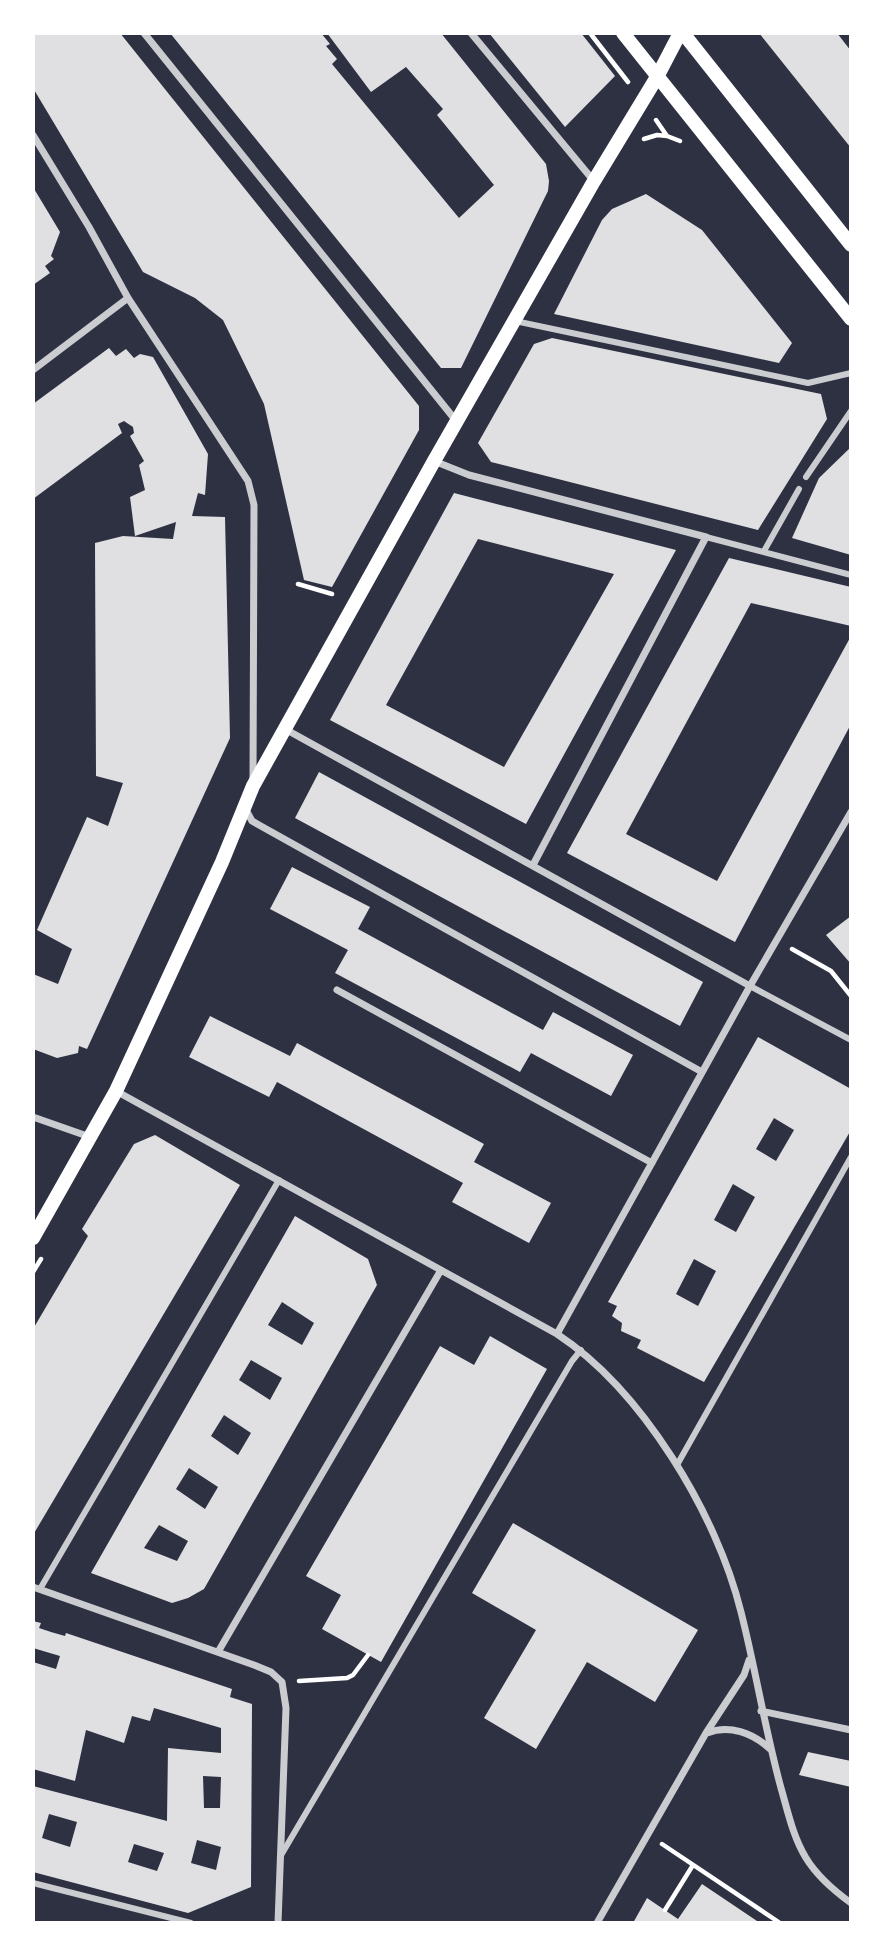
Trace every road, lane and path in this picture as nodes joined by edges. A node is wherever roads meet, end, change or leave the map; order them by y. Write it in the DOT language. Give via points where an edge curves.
graph roads {
  1 [pos="144,33"];
  2 [pos="471,33"];
  3 [pos="623,33"];
  4 [pos="681,33"];
  5 [pos="657,78"];
  6 [pos="33,135"];
  7 [pos="594,181"];
  8 [pos="851,245"];
  9 [pos="128,298"];
  10 [pos="851,319"];
  11 [pos="515,321"];
  12 [pos="33,370"];
  13 [pos="851,373"];
  14 [pos="851,411"];
  15 [pos="457,422"];
  16 [pos="434,461"];
  17 [pos="806,477"];
  18 [pos="799,489"];
  19 [pos="706,537"];
  20 [pos="764,551"];
  21 [pos="851,575"];
  22 [pos="298,584"];
  23 [pos="331,594"];
  24 [pos="285,728"];
  25 [pos="253,786"];
  26 [pos="245,808"];
  27 [pos="851,812"];
  28 [pos="533,865"];
  29 [pos="789,947"];
  30 [pos="750,986"];
  31 [pos="337,990"];
  32 [pos="851,996"];
  33 [pos="851,1040"];
  34 [pos="702,1072"];
  35 [pos="116,1091"];
  36 [pos="33,1116"];
  37 [pos="90,1137"];
  38 [pos="851,1157"];
  39 [pos="652,1163"];
  40 [pos="279,1180"];
  41 [pos="33,1238"];
  42 [pos="441,1270"];
  43 [pos="557,1334"];
  44 [pos="581,1350"];
  45 [pos="677,1465"];
  46 [pos="36,1588"];
  47 [pos="218,1652"];
  48 [pos="750,1655"];
  49 [pos="368,1656"];
  50 [pos="282,1682"];
  51 [pos="761,1711"];
  52 [pos="851,1730"];
  53 [pos="706,1733"];
  54 [pos="771,1750"];
  55 [pos="658,1842"];
  56 [pos="280,1857"];
  57 [pos="693,1865"];
  58 [pos="33,1883"];
  59 [pos="851,1903"];
  60 [pos="665,1910"];
  61 [pos="191,1923"];
  62 [pos="278,1923"];
  63 [pos="597,1923"];
  64 [pos="780,1923"];
  1 -- 15 [label="street"];
  2 -- 7 [label="street"];
  3 -- 5 [label="main road"];
  4 -- 5 [label="main road"];
  4 -- 8 [label="main road"];
  5 -- 7 [label="main road"];
  5 -- 10 [label="main road"];
  6 -- 9 [label="street"];
  7 -- 11 [label="main road"];
  9 -- 12 [label="street"];
  9 -- 25 [label="street" via="241,468 253,494"];
  11 -- 13 [label="street" via="808,383"];
  11 -- 15 [label="main road"];
  14 -- 17 [label="street"];
  15 -- 16 [label="main road"];
  16 -- 19 [label="street" via="469,475"];
  16 -- 24 [label="main road"];
  18 -- 20 [label="street"];
  19 -- 20 [label="street"];
  19 -- 28 [label="street"];
  20 -- 21 [label="street"];
  22 -- 23 [label="path"];
  24 -- 25 [label="main road"];
  24 -- 28 [label="street"];
  25 -- 26 [label="main road"];
  26 -- 34 [label="street" via="252,821"];
  26 -- 35 [label="main road"];
  27 -- 30 [label="street"];
  28 -- 30 [label="street"];
  29 -- 32 [label="path" via="831,971"];
  30 -- 33 [label="street"];
  30 -- 34 [label="street"];
  31 -- 39 [label="street"];
  34 -- 39 [label="street"];
  35 -- 37 [label="main road"];
  35 -- 40 [label="street"];
  36 -- 37 [label="street"];
  37 -- 41 [label="main road"];
  38 -- 45 [label="street"];
  39 -- 43 [label="street"];
  40 -- 42 [label="street"];
  40 -- 46 [label="street"];
  42 -- 43 [label="street"];
  42 -- 47 [label="street"];
  43 -- 44 [label="street"];
  44 -- 45 [label="street" via="640,1414"];
  44 -- 56 [label="street"];
  45 -- 48 [label="street" via="705,1514 727,1567"];
  46 -- 47 [label="street"];
  47 -- 50 [label="street" via="271,1672"];
  48 -- 51 [label="street"];
  48 -- 53 [label="street" via="744,1675"];
  49 -- 50 [label="path" via="347,1678"];
  50 -- 56 [label="street" via="286,1694"];
  51 -- 52 [label="street"];
  51 -- 54 [label="street"];
  53 -- 54 [label="street" via="737,1731 755,1737"];
  53 -- 63 [label="street"];
  54 -- 59 [label="street" via="794,1835 806,1858 821,1878"];
  55 -- 57 [label="path"];
  56 -- 62 [label="street"];
  57 -- 60 [label="path"];
  57 -- 64 [label="path"];
  58 -- 61 [label="street"];
}
